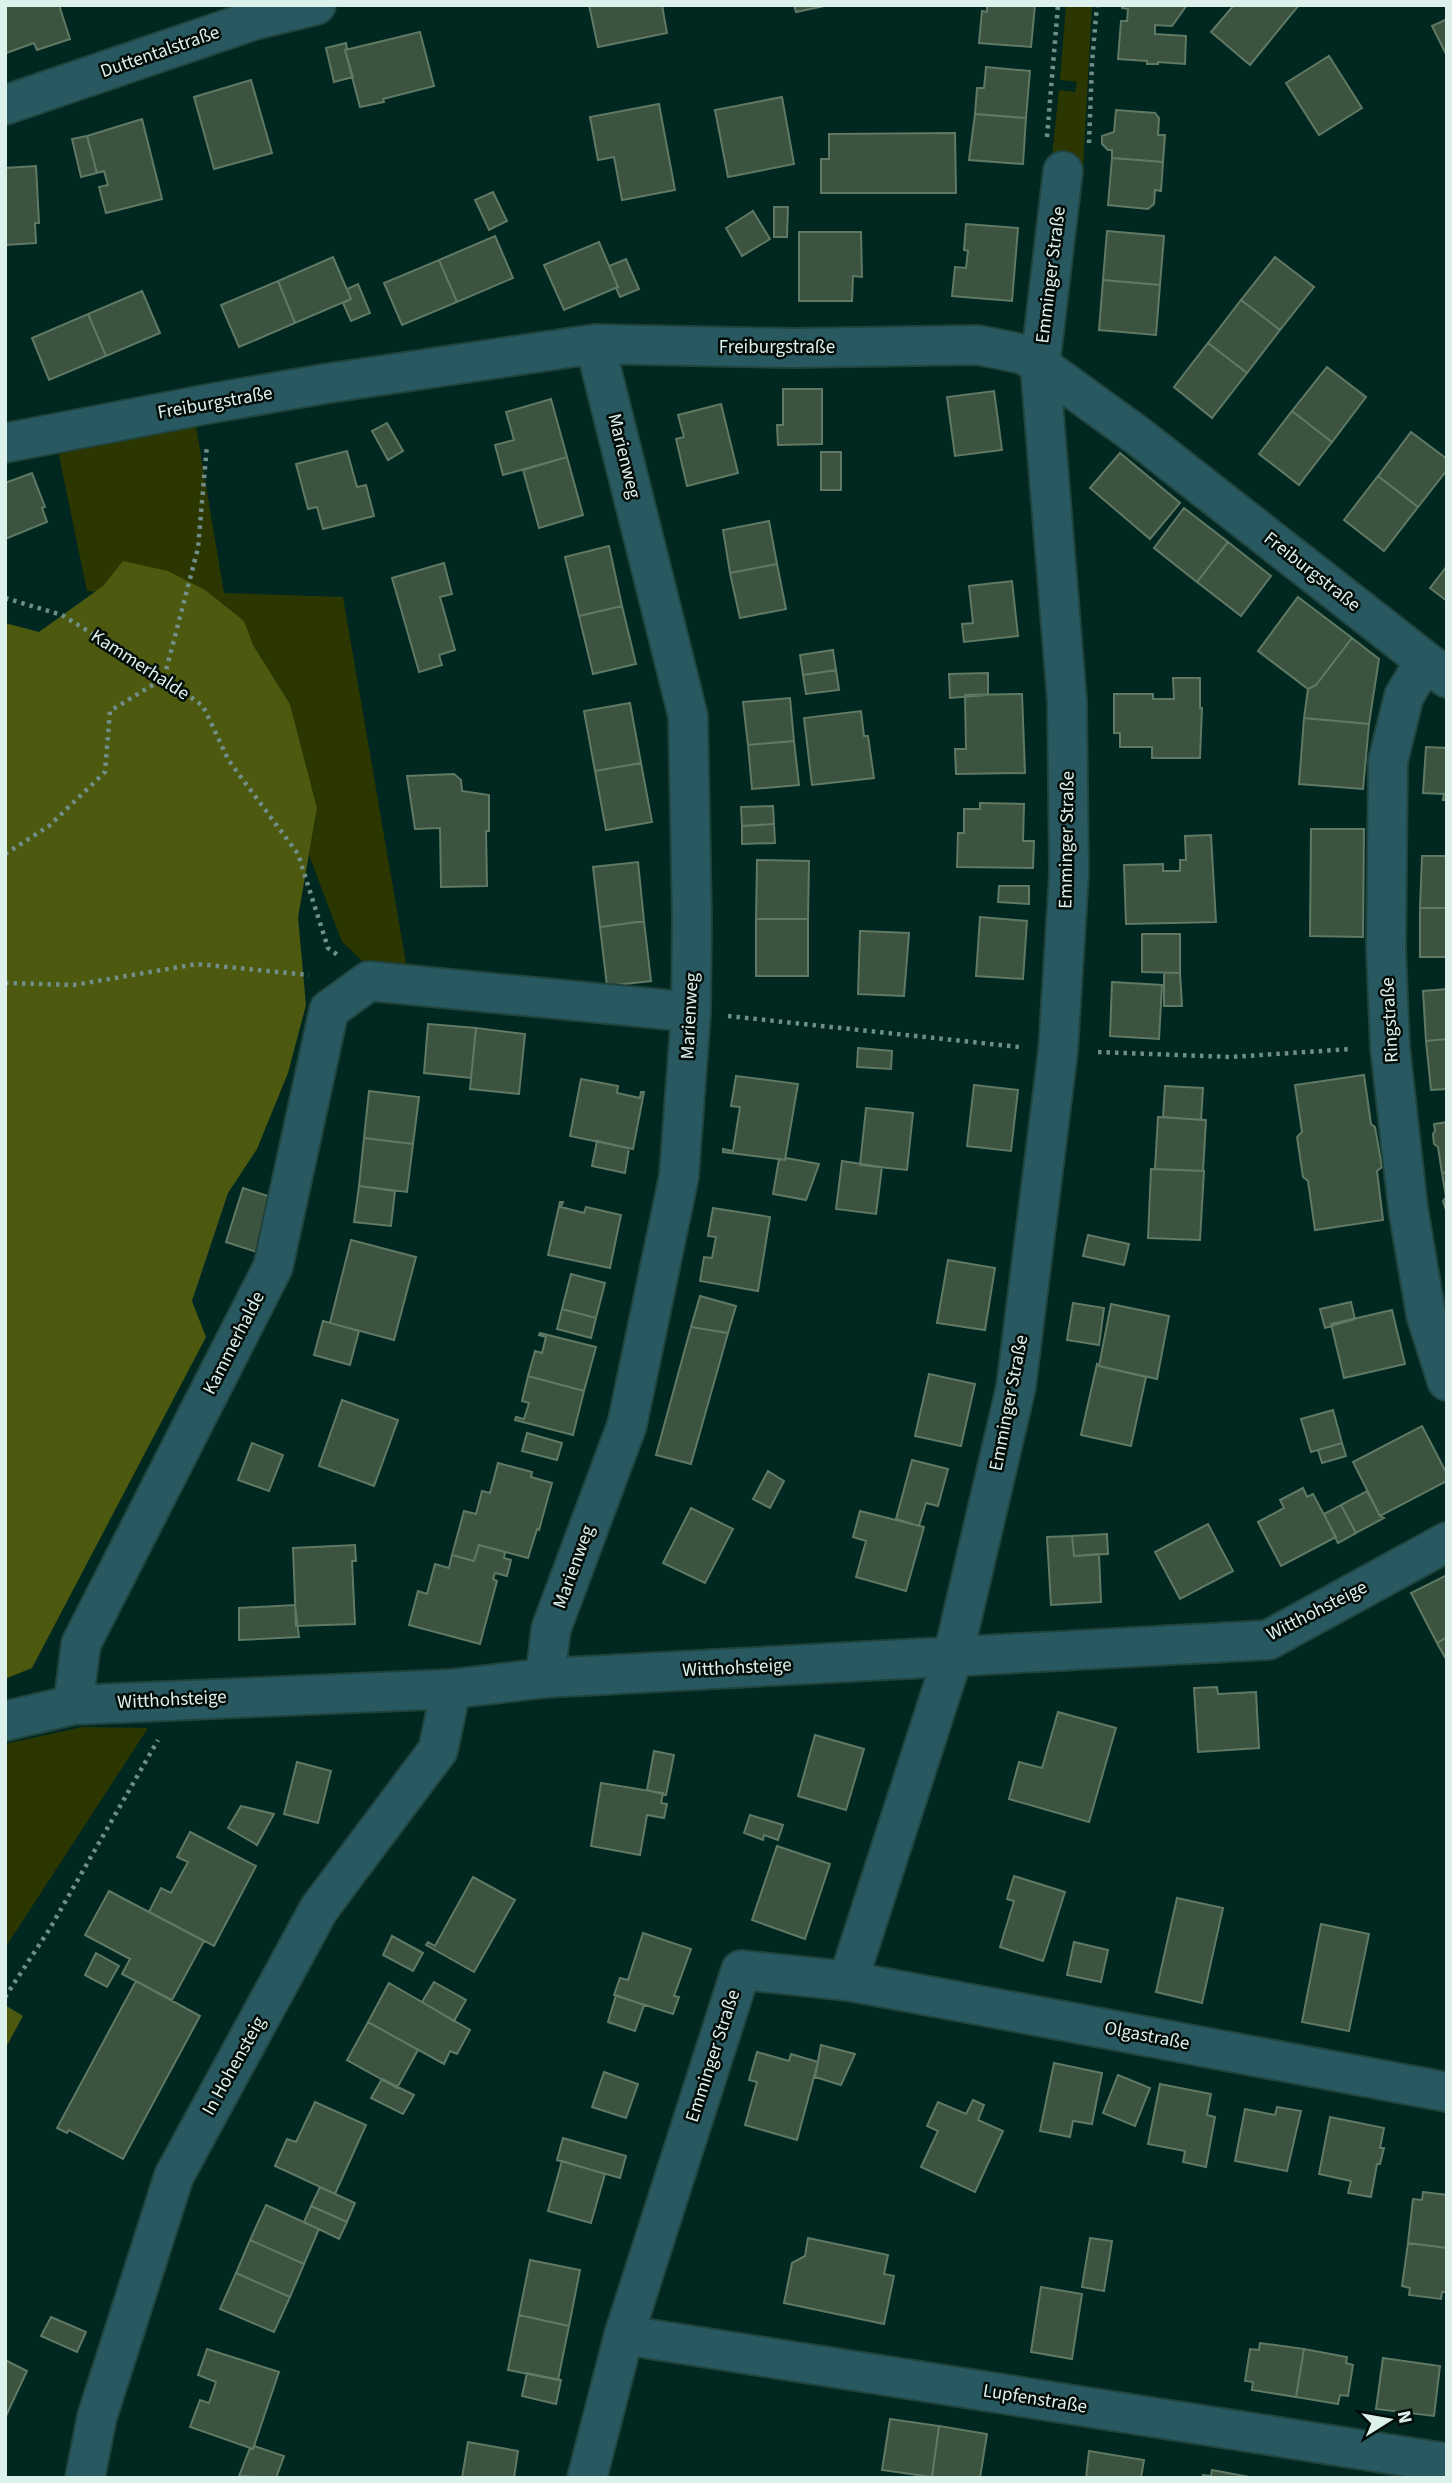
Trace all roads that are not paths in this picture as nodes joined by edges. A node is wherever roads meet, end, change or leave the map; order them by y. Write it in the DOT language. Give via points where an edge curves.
graph roads {
  1 [pos="316,5"];
  2 [pos="5,105"];
  3 [pos="1063,171"];
  4 [pos="596,344"];
  5 [pos="1040,365"];
  6 [pos="5,443"];
  7 [pos="1436,670"];
  8 [pos="691,1012"];
  9 [pos="1447,1381"];
  10 [pos="1447,1542"];
  11 [pos="953,1656"];
  12 [pos="545,1678"];
  13 [pos="451,1689"];
  14 [pos="73,1705"];
  15 [pos="5,1721"];
  16 [pos="848,1981"];
  17 [pos="1447,2092"];
  18 [pos="624,2334"];
  19 [pos="1447,2463"];
  20 [pos="85,2478"];
  21 [pos="587,2478"];
  1 -- 2 [label="street, Duttentalstraße" via="254,20"];
  3 -- 5 [label="street, Emminger Straße"];
  4 -- 5 [label="street, Freiburgstraße" via="978,345 1023,354"];
  4 -- 6 [label="street, Freiburgstraße" via="323,384"];
  4 -- 8 [label="street, Marienweg" via="688,716"];
  5 -- 7 [label="street, Freiburgstraße" via="1138,436"];
  5 -- 11 [label="street, Emminger Straße" via="1067,701 1069,874 1058,1051 1016,1387"];
  7 -- 9 [label="street, Ringstraße" via="1404,696 1388,761 1386,950 1390,1047 1408,1208 1426,1315"];
  8 -- 12 [label="street, Marienweg" via="679,1177 627,1425 551,1629"];
  8 -- 14 [label="street, Kammerhalde" via="369,981 329,1010 273,1267 81,1644"];
  10 -- 11 [label="street, Witthohsteige" via="1268,1640"];
  11 -- 12 [label="street, Witthohsteige"];
  11 -- 16 [label="street, Emminger Straße"];
  12 -- 13 [label="street, Witthohsteige"];
  13 -- 14 [label="street, Witthohsteige"];
  13 -- 20 [label="street, In Hohensteig" via="439,1750 319,1909 174,2176 97,2417"];
  14 -- 15 [label="street, Witthohsteige"];
  16 -- 17 [label="street, Olgastraße"];
  16 -- 18 [label="street, Emminger Straße" via="741,1970"];
  18 -- 19 [label="street, Lupfenstraße"];
  18 -- 21 [label="street, Emminger Straße"];
}
